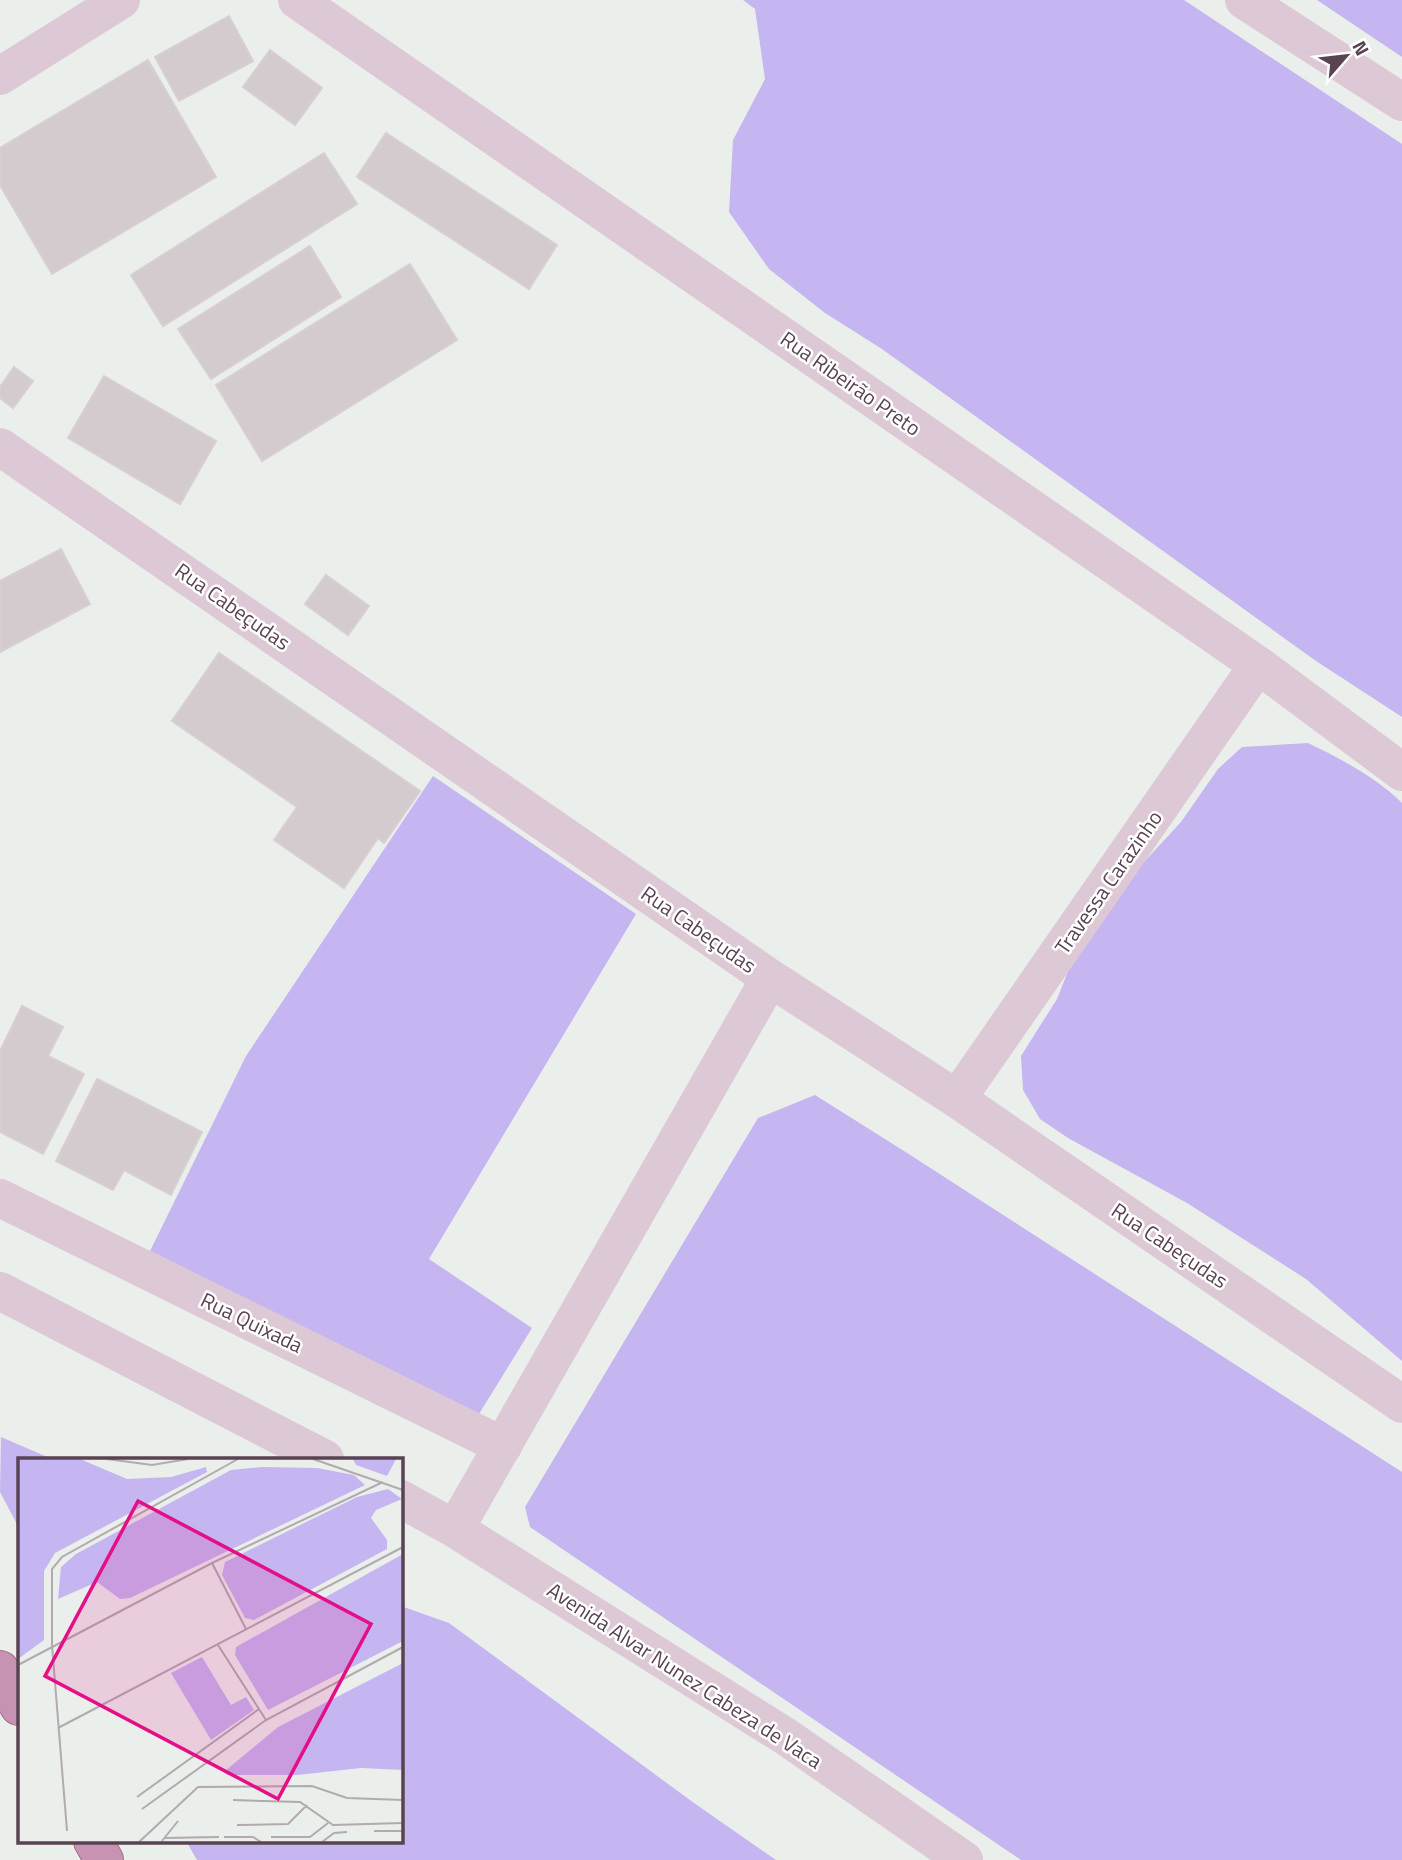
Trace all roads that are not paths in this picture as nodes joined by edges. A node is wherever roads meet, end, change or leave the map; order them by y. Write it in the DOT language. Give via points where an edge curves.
graph roads {
  1 [pos="121,0"];
  2 [pos="297,0"];
  3 [pos="1244,0"];
  4 [pos="0,76"];
  5 [pos="1402,102"];
  6 [pos="0,447"];
  7 [pos="1258,665"];
  8 [pos="1402,772"];
  9 [pos="770,978"];
  10 [pos="957,1099"];
  11 [pos="0,1198"];
  12 [pos="0,1290"];
  13 [pos="1402,1405"];
  14 [pos="503,1446"];
  15 [pos="324,1458"];
  16 [pos="402,1500"];
  17 [pos="455,1529"];
  18 [pos="0,1670"];
  19 [pos="18,1704"];
  20 [pos="94,1842"];
  21 [pos="104,1860"];
  22 [pos="964,1860"];
  1 -- 4 [label="street"];
  2 -- 7 [label="street, Rua Ribeirão Preto"];
  3 -- 5 [label="street"];
  6 -- 9 [label="street, Rua Cabeçudas"];
  7 -- 8 [label="street, Rua Ribeirão Preto"];
  7 -- 10 [label="street, Travessa Carazinho"];
  9 -- 10 [label="street, Rua Cabeçudas"];
  9 -- 14 [label="street"];
  10 -- 13 [label="street, Rua Cabeçudas"];
  11 -- 14 [label="street, Rua Quixada"];
  12 -- 15 [label="street"];
  14 -- 17 [label="street"];
  16 -- 17 [label="street, Avenida Alvar Nunez Cabeza de Vaca"];
  17 -- 22 [label="street, Avenida Alvar Nunez Cabeza de Vaca" via="785,1736"];
  18 -- 19 [label="highway"];
  20 -- 21 [label="highway"];
}
